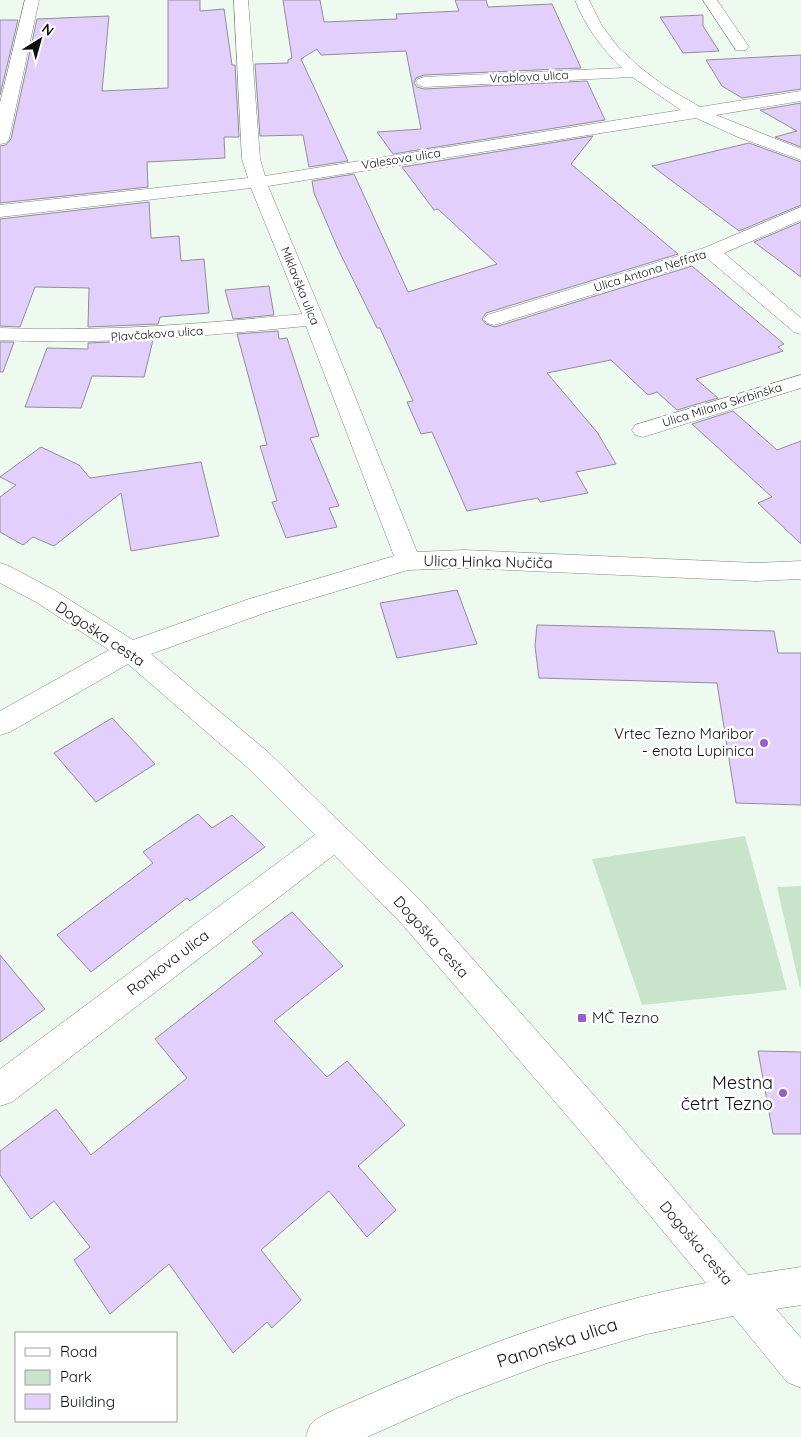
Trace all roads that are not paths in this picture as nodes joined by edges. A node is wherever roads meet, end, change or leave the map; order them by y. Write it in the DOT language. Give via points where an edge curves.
graph roads {
  1 [pos="32,0"];
  2 [pos="241,0"];
  3 [pos="582,0"];
  4 [pos="710,0"];
  5 [pos="741,47"];
  6 [pos="633,72"];
  7 [pos="424,82"];
  8 [pos="801,96"];
  9 [pos="695,112"];
  10 [pos="0,138"];
  11 [pos="801,155"];
  12 [pos="258,182"];
  13 [pos="0,211"];
  14 [pos="801,213"];
  15 [pos="711,252"];
  16 [pos="314,319"];
  17 [pos="494,319"];
  18 [pos="801,328"];
  19 [pos="0,334"];
  20 [pos="801,381"];
  21 [pos="643,430"];
  22 [pos="408,561"];
  23 [pos="801,570"];
  24 [pos="0,572"];
  25 [pos="130,651"];
  26 [pos="0,724"];
  27 [pos="335,837"];
  28 [pos="0,1090"];
  29 [pos="801,1286"];
  30 [pos="738,1294"];
  31 [pos="801,1368"];
  32 [pos="326,1437"];
  1 -- 10 [label="street"];
  2 -- 12 [label="street, Miklavška ulica" via="251,159"];
  3 -- 6 [label="street" via="595,28"];
  4 -- 5 [label="street"];
  6 -- 7 [label="street, Vrablova ulica"];
  6 -- 9 [label="street"];
  8 -- 9 [label="street, Valesova ulica"];
  9 -- 11 [label="street" via="746,136"];
  9 -- 12 [label="street, Valesova ulica"];
  12 -- 13 [label="street, Valesova ulica"];
  12 -- 16 [label="street, Miklavška ulica"];
  14 -- 15 [label="street, Ulica Antona Neffata"];
  15 -- 17 [label="street, Ulica Antona Neffata"];
  15 -- 18 [label="street"];
  16 -- 19 [label="street, Plavčakova ulica" via="110,337"];
  16 -- 22 [label="street, Miklavška ulica"];
  20 -- 21 [label="street, Ulica Milana Skrbinška"];
  22 -- 23 [label="street, Ulica Hinka Nučiča" via="464,559 756,572"];
  22 -- 25 [label="street, Ulica Hinka Nučiča" via="258,605"];
  24 -- 25 [label="street, Dogoška cesta" via="45,596"];
  25 -- 26 [label="street, Ulica Hinka Nučiča"];
  25 -- 27 [label="street, Dogoška cesta" via="258,760"];
  27 -- 28 [label="street, Ronkova ulica"];
  27 -- 30 [label="street, Dogoška cesta" via="412,913 587,1113"];
  29 -- 30 [label="street, Panonska ulica"];
  30 -- 31 [label="street, Dogoška cesta"];
  30 -- 32 [label="street, Panonska ulica" via="601,1326 452,1377"];
}
